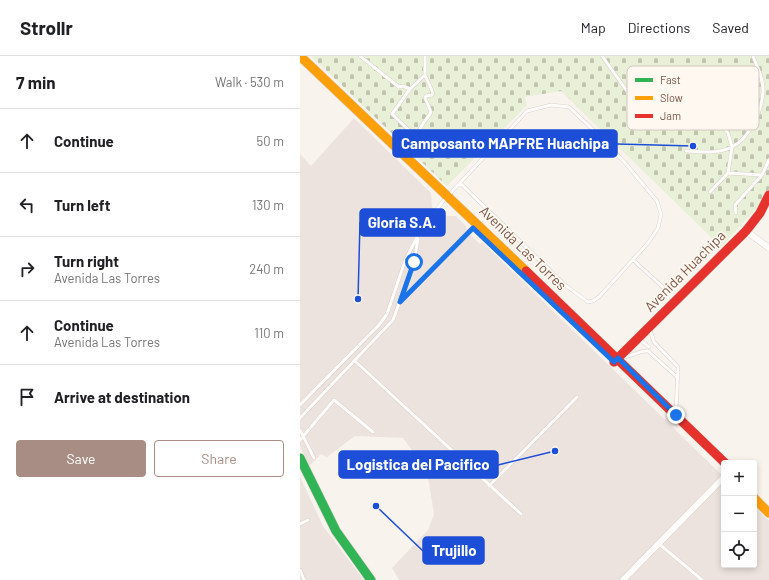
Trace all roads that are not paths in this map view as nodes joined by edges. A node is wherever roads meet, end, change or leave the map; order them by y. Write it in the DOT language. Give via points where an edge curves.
graph roads {
  1 [pos="300,56"];
  2 [pos="360,56"];
  3 [pos="425,56"];
  4 [pos="602,56"];
  5 [pos="753,56"];
  6 [pos="300,63"];
  7 [pos="756,66"];
  8 [pos="759,73"];
  9 [pos="424,75"];
  10 [pos="410,89"];
  11 [pos="627,91"];
  12 [pos="759,110"];
  13 [pos="726,130"];
  14 [pos="749,130"];
  15 [pos="418,140"];
  16 [pos="732,147"];
  17 [pos="686,151"];
  18 [pos="407,157"];
  19 [pos="769,160"];
  20 [pos="767,168"];
  21 [pos="728,173"];
  22 [pos="762,174"];
  23 [pos="460,183"];
  24 [pos="710,192"];
  25 [pos="769,196"];
  26 [pos="446,198"];
  27 [pos="736,213"];
  28 [pos="473,228"];
  29 [pos="746,231"];
  30 [pos="418,235"];
  31 [pos="769,248"];
  32 [pos="633,260"];
  33 [pos="665,289"];
  34 [pos="400,302"];
  35 [pos="650,327"];
  36 [pos="638,338"];
  37 [pos="654,342"];
  38 [pos="649,347"];
  39 [pos="646,351"];
  40 [pos="618,359"];
  41 [pos="355,361"];
  42 [pos="678,377"];
  43 [pos="577,397"];
  44 [pos="300,405"];
  45 [pos="676,415"];
  46 [pos="300,418"];
  47 [pos="300,430"];
  48 [pos="373,432"];
  49 [pos="303,436"];
  50 [pos="300,440"];
  51 [pos="300,458"];
  52 [pos="314,458"];
  53 [pos="722,460"];
  54 [pos="721,466"];
  55 [pos="721,480"];
  56 [pos="489,486"];
  57 [pos="757,494"];
  58 [pos="757,501"];
  59 [pos="769,505"];
  60 [pos="769,513"];
  61 [pos="521,514"];
  62 [pos="308,520"];
  63 [pos="300,524"];
  64 [pos="658,544"];
  65 [pos="300,570"];
  66 [pos="304,580"];
  67 [pos="371,580"];
  68 [pos="623,580"];
  69 [pos="702,580"];
  1 -- 18 [label="main road, Avenida Las Torres"];
  2 -- 10 [label="lane" via="399,87"];
  3 -- 9 [label="lane"];
  4 -- 11 [label="lane"];
  5 -- 7 [label="lane"];
  6 -- 26 [label="main road, Avenida Las Torres"];
  8 -- 12 [label="lane" via="763,91"];
  9 -- 10 [label="lane"];
  9 -- 15 [label="lane" via="433,93 425,97 431,112 421,128"];
  10 -- 15 [label="lane" via="392,114"];
  13 -- 16 [label="lane"];
  14 -- 16 [label="lane"];
  15 -- 18 [label="lane"];
  16 -- 17 [label="lane" via="709,152"];
  16 -- 21 [label="lane"];
  18 -- 26 [label="main road, Avenida Las Torres"];
  19 -- 20 [label="lane"];
  20 -- 22 [label="lane"];
  21 -- 22 [label="lane"];
  21 -- 24 [label="lane"];
  22 -- 27 [label="lane" via="735,205"];
  23 -- 26 [label="lane"];
  23 -- 32 [label="lane" via="565,285 588,302 599,296"];
  23 -- 32 [label="lane" via="528,111 551,105 569,107 626,164 657,201 661,214 658,228"];
  25 -- 29 [label="main road, Avenida Huachipa"];
  26 -- 28 [label="main road, Avenida Las Torres"];
  26 -- 30 [label="lane"];
  26 -- 40 [label="main road, Avenida Las Torres"];
  28 -- 34 [label="lane"];
  28 -- 40 [label="main road, Avenida Las Torres"];
  29 -- 31 [label="street"];
  29 -- 35 [label="main road, Avenida Huachipa"];
  30 -- 34 [label="lane" via="414,262"];
  30 -- 44 [label="lane" via="405,261 387,314"];
  32 -- 33 [label="lane"];
  34 -- 41 [label="lane" via="393,320"];
  35 -- 36 [label="main road, Avenida Huachipa"];
  35 -- 37 [label="lane" via="650,335"];
  36 -- 38 [label="lane"];
  36 -- 40 [label="main road, Avenida Huachipa"];
  37 -- 38 [label="lane"];
  37 -- 42 [label="lane" via="677,365"];
  38 -- 39 [label="lane"];
  39 -- 40 [label="lane"];
  39 -- 42 [label="lane"];
  40 -- 45 [label="main road, Avenida Las Torres"];
  40 -- 54 [label="main road, Avenida Las Torres"];
  41 -- 46 [label="lane"];
  41 -- 56 [label="lane"];
  42 -- 45 [label="lane"];
  43 -- 56 [label="lane"];
  45 -- 53 [label="main road, Avenida Las Torres"];
  47 -- 49 [label="lane"];
  48 -- 49 [label="lane" via="334,400"];
  49 -- 50 [label="lane"];
  49 -- 52 [label="lane"];
  51 -- 67 [label="main road" via="336,532"];
  55 -- 64 [label="street"];
  56 -- 61 [label="lane"];
  57 -- 59 [label="main road"];
  58 -- 60 [label="main road"];
  62 -- 63 [label="lane"];
  64 -- 68 [label="street"];
  64 -- 69 [label="lane"];
  65 -- 66 [label="lane"];
}
